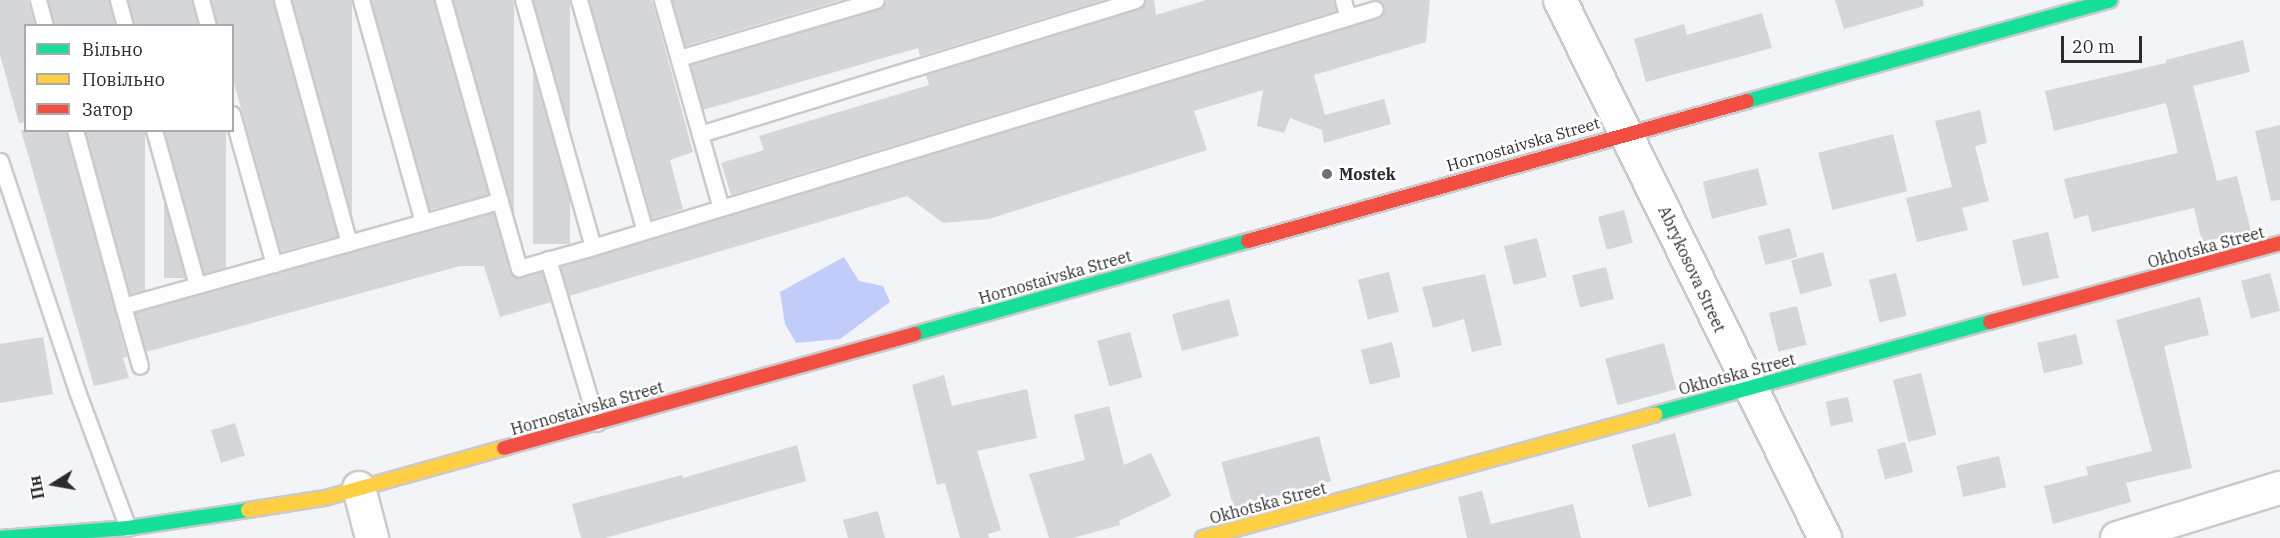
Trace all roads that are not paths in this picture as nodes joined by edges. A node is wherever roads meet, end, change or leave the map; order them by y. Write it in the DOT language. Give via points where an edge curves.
graph roads {
  1 [pos="38,0"];
  2 [pos="118,0"];
  3 [pos="201,0"];
  4 [pos="282,0"];
  5 [pos="361,0"];
  6 [pos="443,0"];
  7 [pos="523,0"];
  8 [pos="579,0"];
  9 [pos="662,0"];
  10 [pos="876,0"];
  11 [pos="1136,0"];
  12 [pos="1343,0"];
  13 [pos="1560,0"];
  14 [pos="2110,0"];
  15 [pos="1375,9"];
  16 [pos="1348,17"];
  17 [pos="44,24"];
  18 [pos="125,24"];
  19 [pos="207,24"];
  20 [pos="679,58"];
  21 [pos="234,121"];
  22 [pos="76,132"];
  23 [pos="155,132"];
  24 [pos="1627,132"];
  25 [pos="700,135"];
  26 [pos="0,161"];
  27 [pos="500,201"];
  28 [pos="721,208"];
  29 [pos="423,222"];
  30 [pos="645,231"];
  31 [pos="349,243"];
  32 [pos="2280,243"];
  33 [pos="593,247"];
  34 [pos="548,260"];
  35 [pos="274,264"];
  36 [pos="197,285"];
  37 [pos="123,306"];
  38 [pos="140,366"];
  39 [pos="1748,388"];
  40 [pos="597,423"];
  41 [pos="2280,488"];
  42 [pos="359,489"];
  43 [pos="128,528"];
  44 [pos="0,538"];
  45 [pos="372,538"];
  46 [pos="1203,538"];
  47 [pos="1825,538"];
  48 [pos="2117,538"];
  1 -- 17 [label="lane"];
  2 -- 18 [label="lane"];
  3 -- 19 [label="lane"];
  4 -- 31 [label="lane"];
  5 -- 29 [label="lane"];
  6 -- 27 [label="lane"];
  7 -- 33 [label="lane"];
  8 -- 30 [label="lane"];
  9 -- 20 [label="lane"];
  10 -- 20 [label="lane"];
  11 -- 25 [label="lane"];
  12 -- 16 [label="lane"];
  13 -- 24 [label="street, Abrykosova Street"];
  14 -- 24 [label="main road, Hornostaivska Street"];
  15 -- 16 [label="lane"];
  16 -- 28 [label="lane"];
  20 -- 25 [label="lane"];
  21 -- 35 [label="lane"];
  22 -- 37 [label="lane"];
  23 -- 36 [label="lane"];
  24 -- 39 [label="street, Abrykosova Street"];
  24 -- 40 [label="main road, Hornostaivska Street"];
  25 -- 28 [label="lane"];
  26 -- 43 [label="lane" via="77,391"];
  27 -- 29 [label="lane"];
  27 -- 34 [label="lane" via="519,268"];
  28 -- 30 [label="lane"];
  29 -- 31 [label="lane"];
  30 -- 33 [label="lane"];
  31 -- 35 [label="lane"];
  32 -- 39 [label="main road, Okhotska Street"];
  33 -- 34 [label="lane"];
  34 -- 40 [label="lane"];
  35 -- 36 [label="lane"];
  36 -- 37 [label="lane"];
  37 -- 38 [label="lane"];
  39 -- 46 [label="main road, Okhotska Street"];
  39 -- 47 [label="street, Abrykosova Street"];
  40 -- 42 [label="main road, Hornostaivska Street"];
  41 -- 48 [label="street"];
  42 -- 43 [label="main road, Hornostaivska Street" via="325,498"];
  42 -- 45 [label="street"];
  43 -- 44 [label="main road, Hornostaivska Street"];
}
